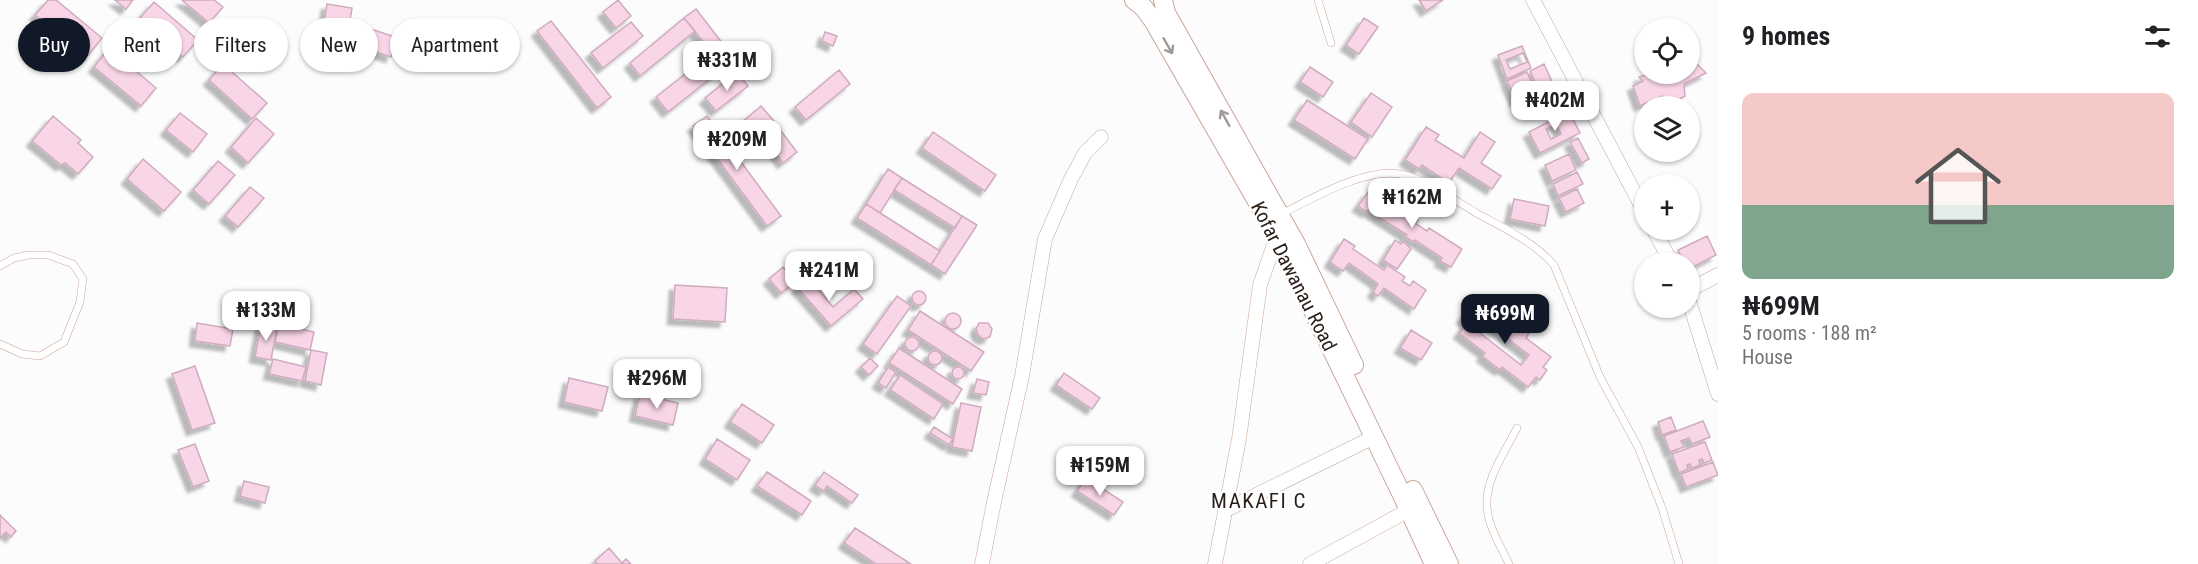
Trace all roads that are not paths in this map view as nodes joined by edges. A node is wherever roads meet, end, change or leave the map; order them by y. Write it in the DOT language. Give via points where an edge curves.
graph roads {
  1 [pos="1134,0"];
  2 [pos="1162,0"];
  3 [pos="1318,0"];
  4 [pos="1533,0"];
  5 [pos="1331,43"];
  6 [pos="1101,137"];
  7 [pos="1634,192"];
  8 [pos="1279,215"];
  9 [pos="1277,236"];
  10 [pos="0,266"];
  11 [pos="1718,275"];
  12 [pos="1700,284"];
  13 [pos="1694,318"];
  14 [pos="0,344"];
  15 [pos="1718,394"];
  16 [pos="1517,428"];
  17 [pos="1374,436"];
  18 [pos="1226,510"];
  19 [pos="1409,510"];
  20 [pos="982,564"];
  21 [pos="1215,564"];
  22 [pos="1310,564"];
  23 [pos="1434,564"];
  24 [pos="1449,564"];
  25 [pos="1509,564"];
  26 [pos="1679,564"];
  1 -- 9 [label="street, Kofar Dawanau Road, one-way" via="1154,22"];
  8 -- 2 [label="street, Kofar Dawanau Road, one-way"];
  3 -- 5 [label="lane"];
  4 -- 7 [label="street"];
  6 -- 20 [label="street" via="1085,153 1045,240 1022,376"];
  8 -- 24 [label="street, Kofar Dawanau Road"];
  8 -- 26 [label="lane" via="1371,176 1400,174 1511,232 1544,254 1554,266 1600,377 1638,447"];
  9 -- 17 [label="street, Kofar Dawanau Road"];
  9 -- 18 [label="street" via="1260,285"];
  10 -- 14 [label="lane" via="14,258 48,255 73,264 83,279 80,302 64,342 40,356 22,354"];
  11 -- 12 [label="street"];
  13 -- 15 [label="street"];
  16 -- 25 [label="lane" via="1488,486 1486,509"];
  17 -- 18 [label="street"];
  17 -- 19 [label="street, Kofar Dawanau Road"];
  18 -- 21 [label="street"];
  19 -- 22 [label="street"];
  19 -- 23 [label="street, Kofar Dawanau Road"];
}
